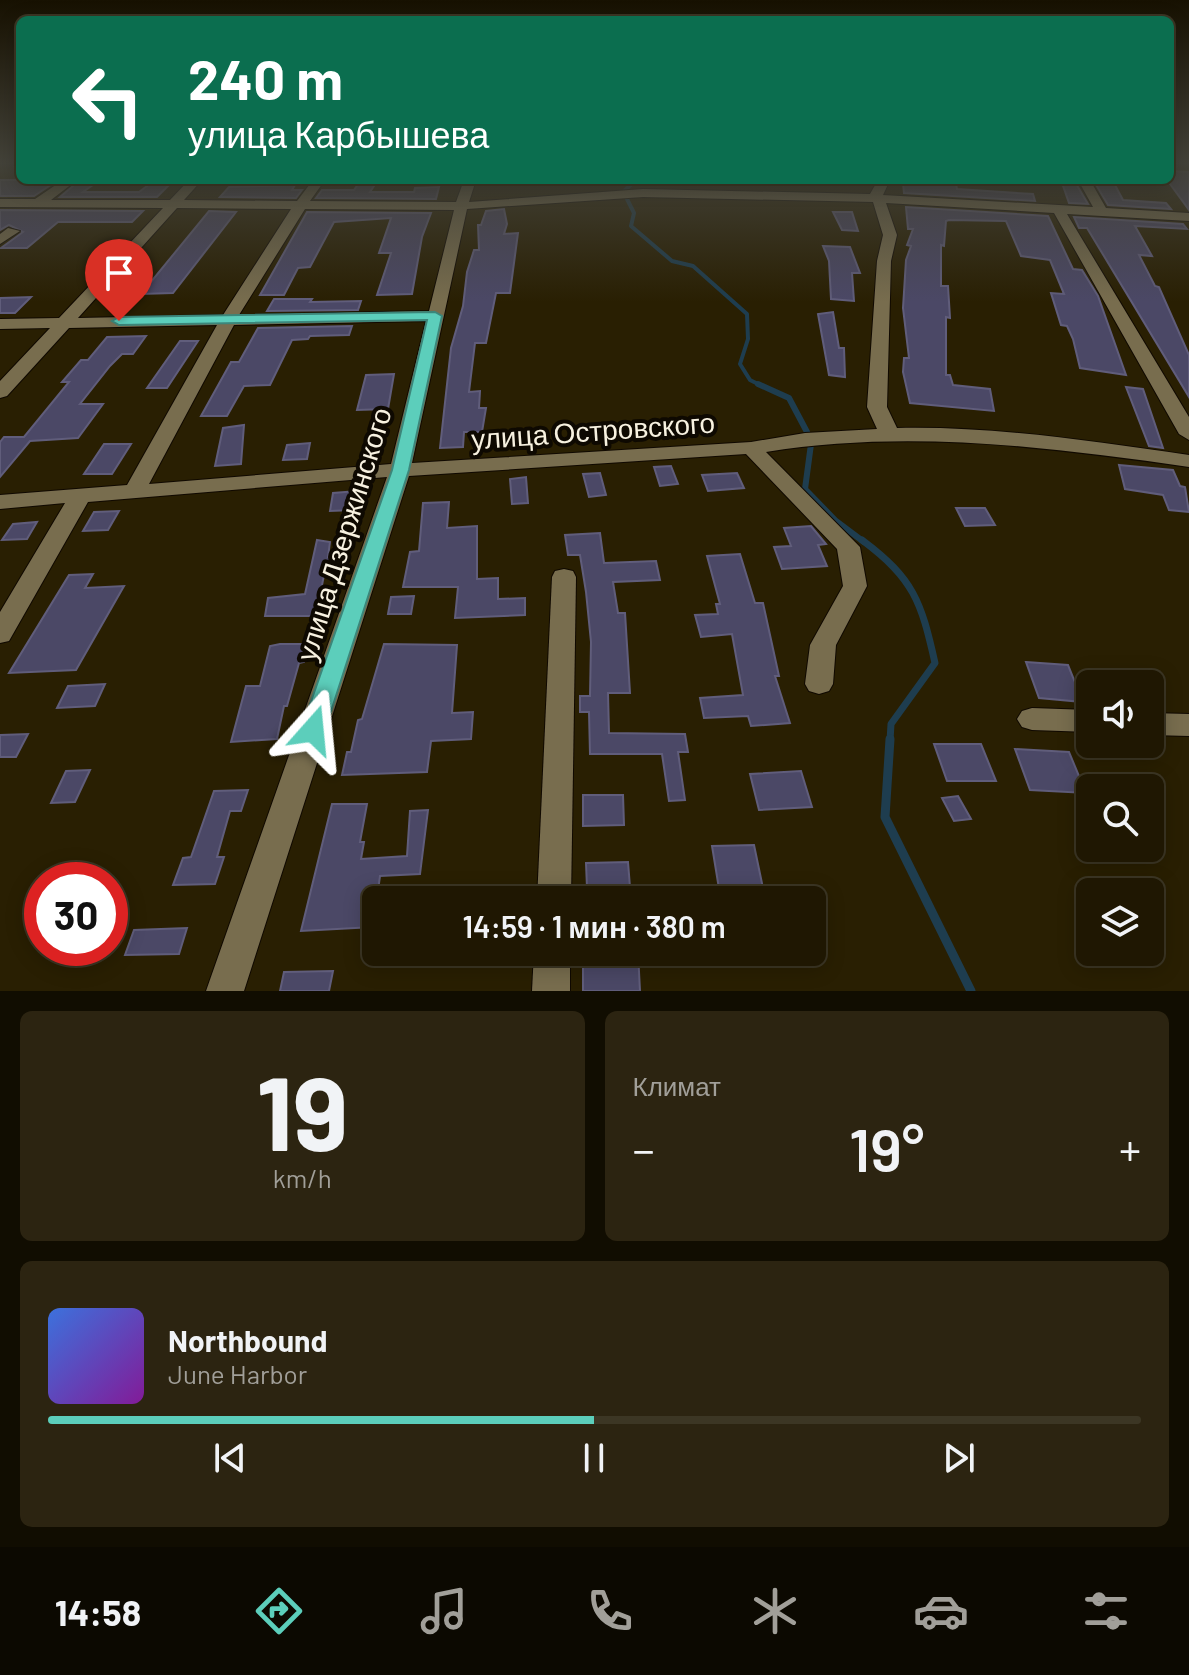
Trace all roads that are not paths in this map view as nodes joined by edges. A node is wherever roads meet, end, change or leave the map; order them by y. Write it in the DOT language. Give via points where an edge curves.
graph roads {
  1 [pos="166,210"];
  2 [pos="297,210"];
  3 [pos="460,210"];
  4 [pos="881,210"];
  5 [pos="1059,210"];
  6 [pos="1085,210"];
  7 [pos="1101,211"];
  8 [pos="1189,217"];
  9 [pos="13,231"];
  10 [pos="0,240"];
  11 [pos="435,316"];
  12 [pos="230,319"];
  13 [pos="64,322"];
  14 [pos="0,324"];
  15 [pos="0,392"];
  16 [pos="1189,434"];
  17 [pos="890,435"];
  18 [pos="751,448"];
  19 [pos="1189,461"];
  20 [pos="400,470"];
  21 [pos="135,490"];
  22 [pos="80,497"];
  23 [pos="0,502"];
  24 [pos="564,577"];
  25 [pos="0,634"];
  26 [pos="819,684"];
  27 [pos="1032,719"];
  28 [pos="1076,721"];
  29 [pos="1164,724"];
  30 [pos="1189,725"];
  31 [pos="554,886"];
  32 [pos="552,966"];
  33 [pos="225,991"];
  34 [pos="551,991"];
  1 -- 13 [label="street"];
  2 -- 12 [label="street"];
  3 -- 11 [label="street, улица Дзержинского"];
  4 -- 17 [label="street" via="890,235 884,261 877,407"];
  5 -- 16 [label="street"];
  6 -- 7 [label="street"];
  7 -- 8 [label="street"];
  9 -- 10 [label="street"];
  11 -- 12 [label="street"];
  11 -- 20 [label="street, улица Дзержинского"];
  12 -- 13 [label="street"];
  12 -- 21 [label="street"];
  13 -- 14 [label="street"];
  13 -- 15 [label="street"];
  17 -- 18 [label="street, улица Островского" via="793,439"];
  17 -- 19 [label="street, улица Островского" via="956,435"];
  18 -- 20 [label="street, улица Островского"];
  18 -- 26 [label="street" via="848,547 855,586 823,645"];
  20 -- 21 [label="street, улица Островского"];
  20 -- 33 [label="street, улица Дзержинского"];
  21 -- 22 [label="street, улица Островского"];
  22 -- 23 [label="street, улица Островского"];
  22 -- 25 [label="street"];
  24 -- 31 [label="street"];
  27 -- 28 [label="street"];
  29 -- 30 [label="street"];
  32 -- 34 [label="street"];
}
